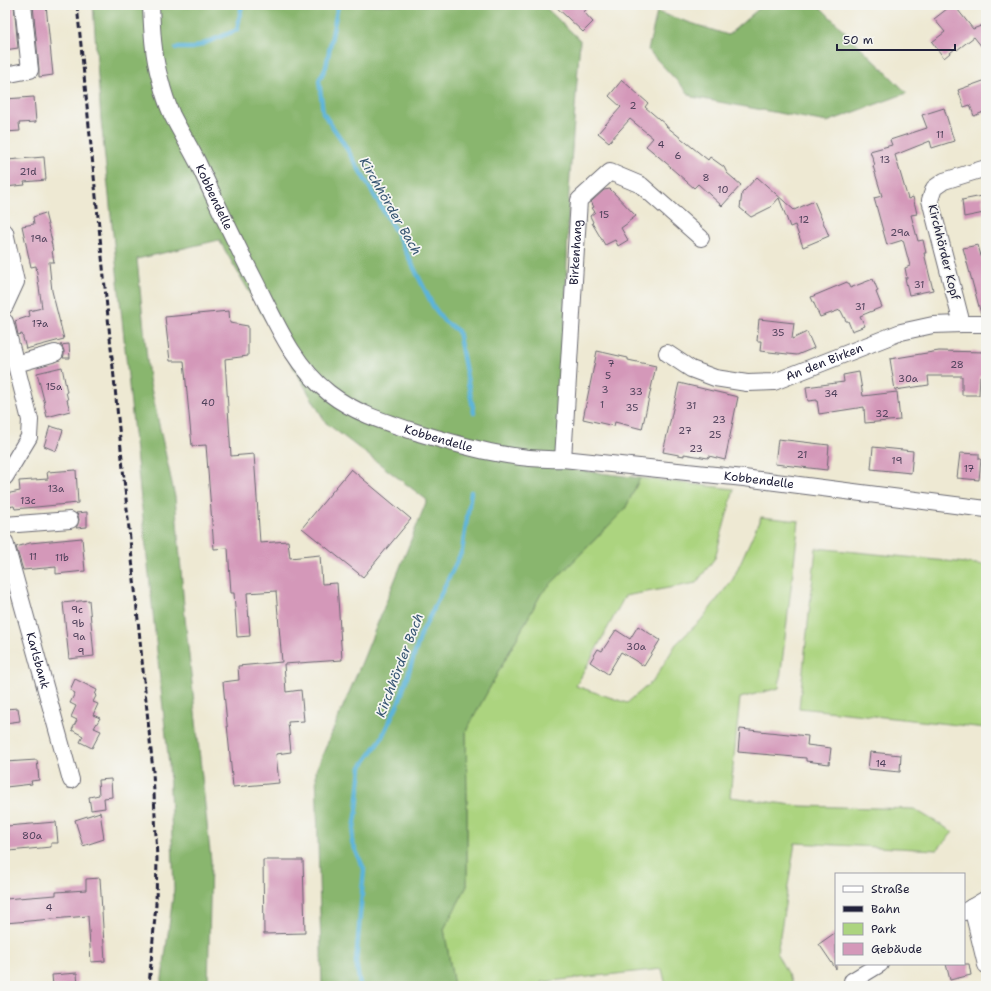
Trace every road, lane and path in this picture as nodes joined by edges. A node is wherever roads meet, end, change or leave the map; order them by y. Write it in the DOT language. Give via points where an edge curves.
graph roads {
  1 [pos="23,5"];
  2 [pos="151,5"];
  3 [pos="5,75"];
  4 [pos="986,168"];
  5 [pos="5,232"];
  6 [pos="701,238"];
  7 [pos="5,306"];
  8 [pos="5,322"];
  9 [pos="962,324"];
  10 [pos="986,324"];
  11 [pos="55,353"];
  12 [pos="667,353"];
  13 [pos="16,364"];
  14 [pos="563,460"];
  15 [pos="5,477"];
  16 [pos="986,509"];
  17 [pos="70,520"];
  18 [pos="5,525"];
  19 [pos="5,542"];
  20 [pos="71,780"];
  21 [pos="986,898"];
  22 [pos="968,910"];
  23 [pos="878,965"];
  24 [pos="986,965"];
  25 [pos="852,981"];
  1 -- 3 [label="street" via="30,70"];
  2 -- 14 [label="street, Kobbendelle" via="152,40 160,78 172,114 191,148 227,226 301,366 340,401 381,421 458,445 503,455"];
  4 -- 9 [label="street, Kirchhörder Kopf" via="944,181 934,188 930,200"];
  5 -- 7 [label="street" via="16,282"];
  6 -- 14 [label="street, Birkenhang" via="641,185 610,172 579,200"];
  8 -- 13 [label="street"];
  9 -- 10 [label="street, An den Birken"];
  9 -- 12 [label="street, An den Birken" via="933,325 900,332 774,382 747,383 715,378 691,369"];
  11 -- 13 [label="street"];
  13 -- 15 [label="street" via="30,420 29,437"];
  14 -- 16 [label="street, Kobbendelle" via="744,478"];
  17 -- 18 [label="street"];
  19 -- 20 [label="street, Karlsbank"];
  21 -- 22 [label="street"];
  22 -- 24 [label="street"];
  23 -- 25 [label="street"];
}
